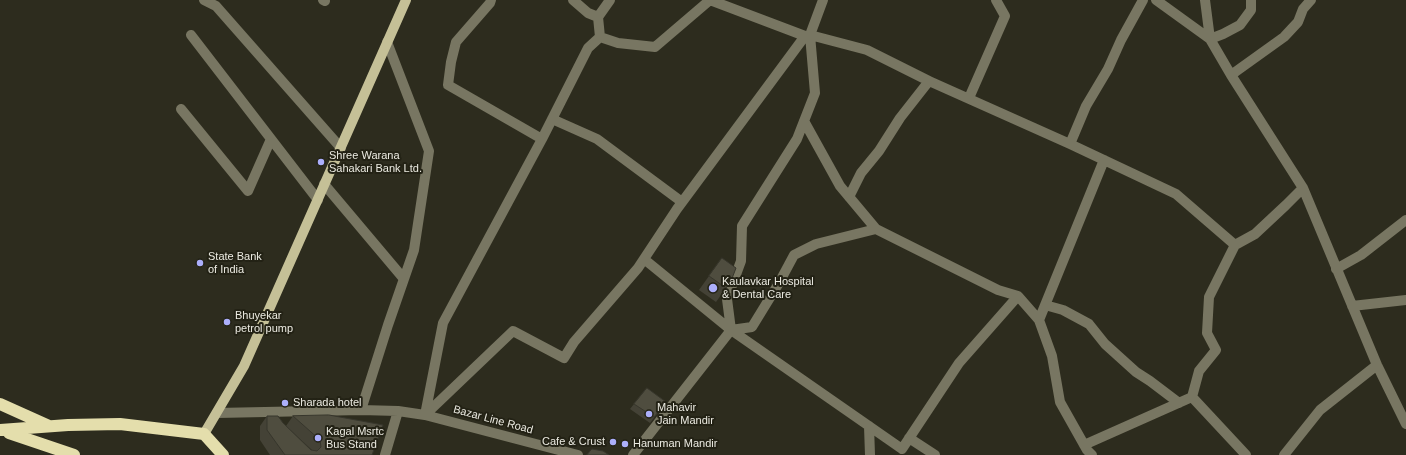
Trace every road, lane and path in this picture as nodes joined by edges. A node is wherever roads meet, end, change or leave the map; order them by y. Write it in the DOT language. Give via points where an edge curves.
graph roads {
  1 [pos="204,0"];
  2 [pos="406,0"];
  3 [pos="491,0"];
  4 [pos="574,0"];
  5 [pos="610,0"];
  6 [pos="710,0"];
  7 [pos="823,0"];
  8 [pos="996,0"];
  9 [pos="1143,0"];
  10 [pos="1156,0"];
  11 [pos="1205,0"];
  12 [pos="1251,0"];
  13 [pos="1311,0"];
  14 [pos="217,3"];
  15 [pos="598,17"];
  16 [pos="191,35"];
  17 [pos="810,35"];
  18 [pos="600,37"];
  19 [pos="1210,39"];
  20 [pos="387,42"];
  21 [pos="1231,75"];
  22 [pos="929,81"];
  23 [pos="969,98"];
  24 [pos="181,109"];
  25 [pos="552,119"];
  26 [pos="804,120"];
  27 [pos="271,139"];
  28 [pos="542,139"];
  29 [pos="1070,144"];
  30 [pos="341,148"];
  31 [pos="1104,160"];
  32 [pos="324,184"];
  33 [pos="1303,188"];
  34 [pos="849,197"];
  35 [pos="318,200"];
  36 [pos="682,202"];
  37 [pos="1406,220"];
  38 [pos="876,229"];
  39 [pos="1235,245"];
  40 [pos="644,259"];
  41 [pos="1336,269"];
  42 [pos="404,279"];
  43 [pos="1018,296"];
  44 [pos="1406,300"];
  45 [pos="1045,305"];
  46 [pos="1352,306"];
  47 [pos="1038,320"];
  48 [pos="732,330"];
  49 [pos="1377,366"];
  50 [pos="1192,397"];
  51 [pos="1179,403"];
  52 [pos="0,404"];
  53 [pos="361,410"];
  54 [pos="398,411"];
  55 [pos="269,412"];
  56 [pos="217,413"];
  57 [pos="425,415"];
  58 [pos="276,424"];
  59 [pos="1406,424"];
  60 [pos="50,426"];
  61 [pos="869,426"];
  62 [pos="0,430"];
  63 [pos="204,434"];
  64 [pos="909,438"];
  65 [pos="1084,445"];
  66 [pos="74,455"];
  67 [pos="223,455"];
  68 [pos="385,455"];
  69 [pos="578,455"];
  70 [pos="634,455"];
  71 [pos="870,455"];
  72 [pos="934,455"];
  73 [pos="1092,455"];
  74 [pos="1246,455"];
  75 [pos="1284,455"];
  1 -- 14 [label="street"];
  2 -- 20 [label="main road"];
  3 -- 28 [label="street" via="456,42 448,85"];
  4 -- 15 [label="street" via="588,14"];
  5 -- 15 [label="street"];
  6 -- 18 [label="street" via="655,47 618,43"];
  6 -- 36 [label="street" via="805,36"];
  7 -- 17 [label="street"];
  8 -- 23 [label="street" via="1005,16"];
  9 -- 29 [label="street" via="1086,106"];
  10 -- 19 [label="street"];
  11 -- 19 [label="street"];
  12 -- 19 [label="street" via="1251,10 1240,25"];
  13 -- 21 [label="street" via="1303,9 1298,22 1284,37"];
  14 -- 30 [label="street"];
  15 -- 18 [label="street"];
  16 -- 27 [label="street"];
  17 -- 22 [label="street" via="867,50"];
  17 -- 26 [label="street" via="815,93"];
  18 -- 25 [label="street" via="588,48"];
  19 -- 21 [label="street"];
  20 -- 30 [label="main road"];
  20 -- 42 [label="street" via="430,151 414,250"];
  21 -- 33 [label="street"];
  22 -- 23 [label="street"];
  22 -- 34 [label="street" via="861,174"];
  23 -- 29 [label="street"];
  24 -- 27 [label="street" via="248,191"];
  25 -- 28 [label="street"];
  25 -- 36 [label="street" via="597,139"];
  26 -- 34 [label="street" via="840,186"];
  26 -- 48 [label="street" via="797,139 742,226 741,261 727,300"];
  27 -- 35 [label="street"];
  28 -- 57 [label="street" via="443,323"];
  29 -- 31 [label="street"];
  30 -- 32 [label="main road"];
  31 -- 39 [label="street" via="1176,194"];
  31 -- 45 [label="street"];
  32 -- 35 [label="main road"];
  32 -- 42 [label="street"];
  33 -- 39 [label="street" via="1255,234"];
  33 -- 41 [label="street"];
  34 -- 38 [label="street"];
  35 -- 56 [label="main road" via="244,366"];
  36 -- 40 [label="street"];
  37 -- 41 [label="street" via="1361,255"];
  38 -- 43 [label="street" via="998,290"];
  38 -- 48 [label="street" via="816,244 794,255 752,327"];
  39 -- 50 [label="street" via="1208,297 1207,333 1216,350 1199,371"];
  40 -- 48 [label="street"];
  40 -- 57 [label="street" via="574,342 564,358 514,331"];
  41 -- 46 [label="street"];
  42 -- 53 [label="street"];
  43 -- 47 [label="street"];
  43 -- 64 [label="street" via="959,363"];
  44 -- 46 [label="street"];
  45 -- 47 [label="street"];
  45 -- 51 [label="street" via="1062,310 1089,324 1105,344 1132,368"];
  46 -- 49 [label="street"];
  47 -- 65 [label="street" via="1052,356 1060,402"];
  48 -- 61 [label="street"];
  48 -- 70 [label="street"];
  49 -- 59 [label="street"];
  49 -- 75 [label="street" via="1320,410"];
  50 -- 51 [label="street"];
  50 -- 74 [label="street"];
  51 -- 65 [label="street"];
  52 -- 60 [label="highway"];
  53 -- 54 [label="street, Bazar Line Road"];
  53 -- 55 [label="street, Bazar Line Road"];
  54 -- 57 [label="street, Bazar Line Road"];
  54 -- 68 [label="street"];
  55 -- 56 [label="street, Bazar Line Road"];
  55 -- 58 [label="street"];
  56 -- 63 [label="main road"];
  57 -- 69 [label="street, Bazar Line Road"];
  60 -- 62 [label="highway"];
  60 -- 63 [label="highway" via="120,424"];
  61 -- 64 [label="street" via="902,449"];
  61 -- 71 [label="street"];
  62 -- 66 [label="highway"];
  63 -- 67 [label="highway"];
  64 -- 72 [label="street"];
  65 -- 73 [label="street"];
}
